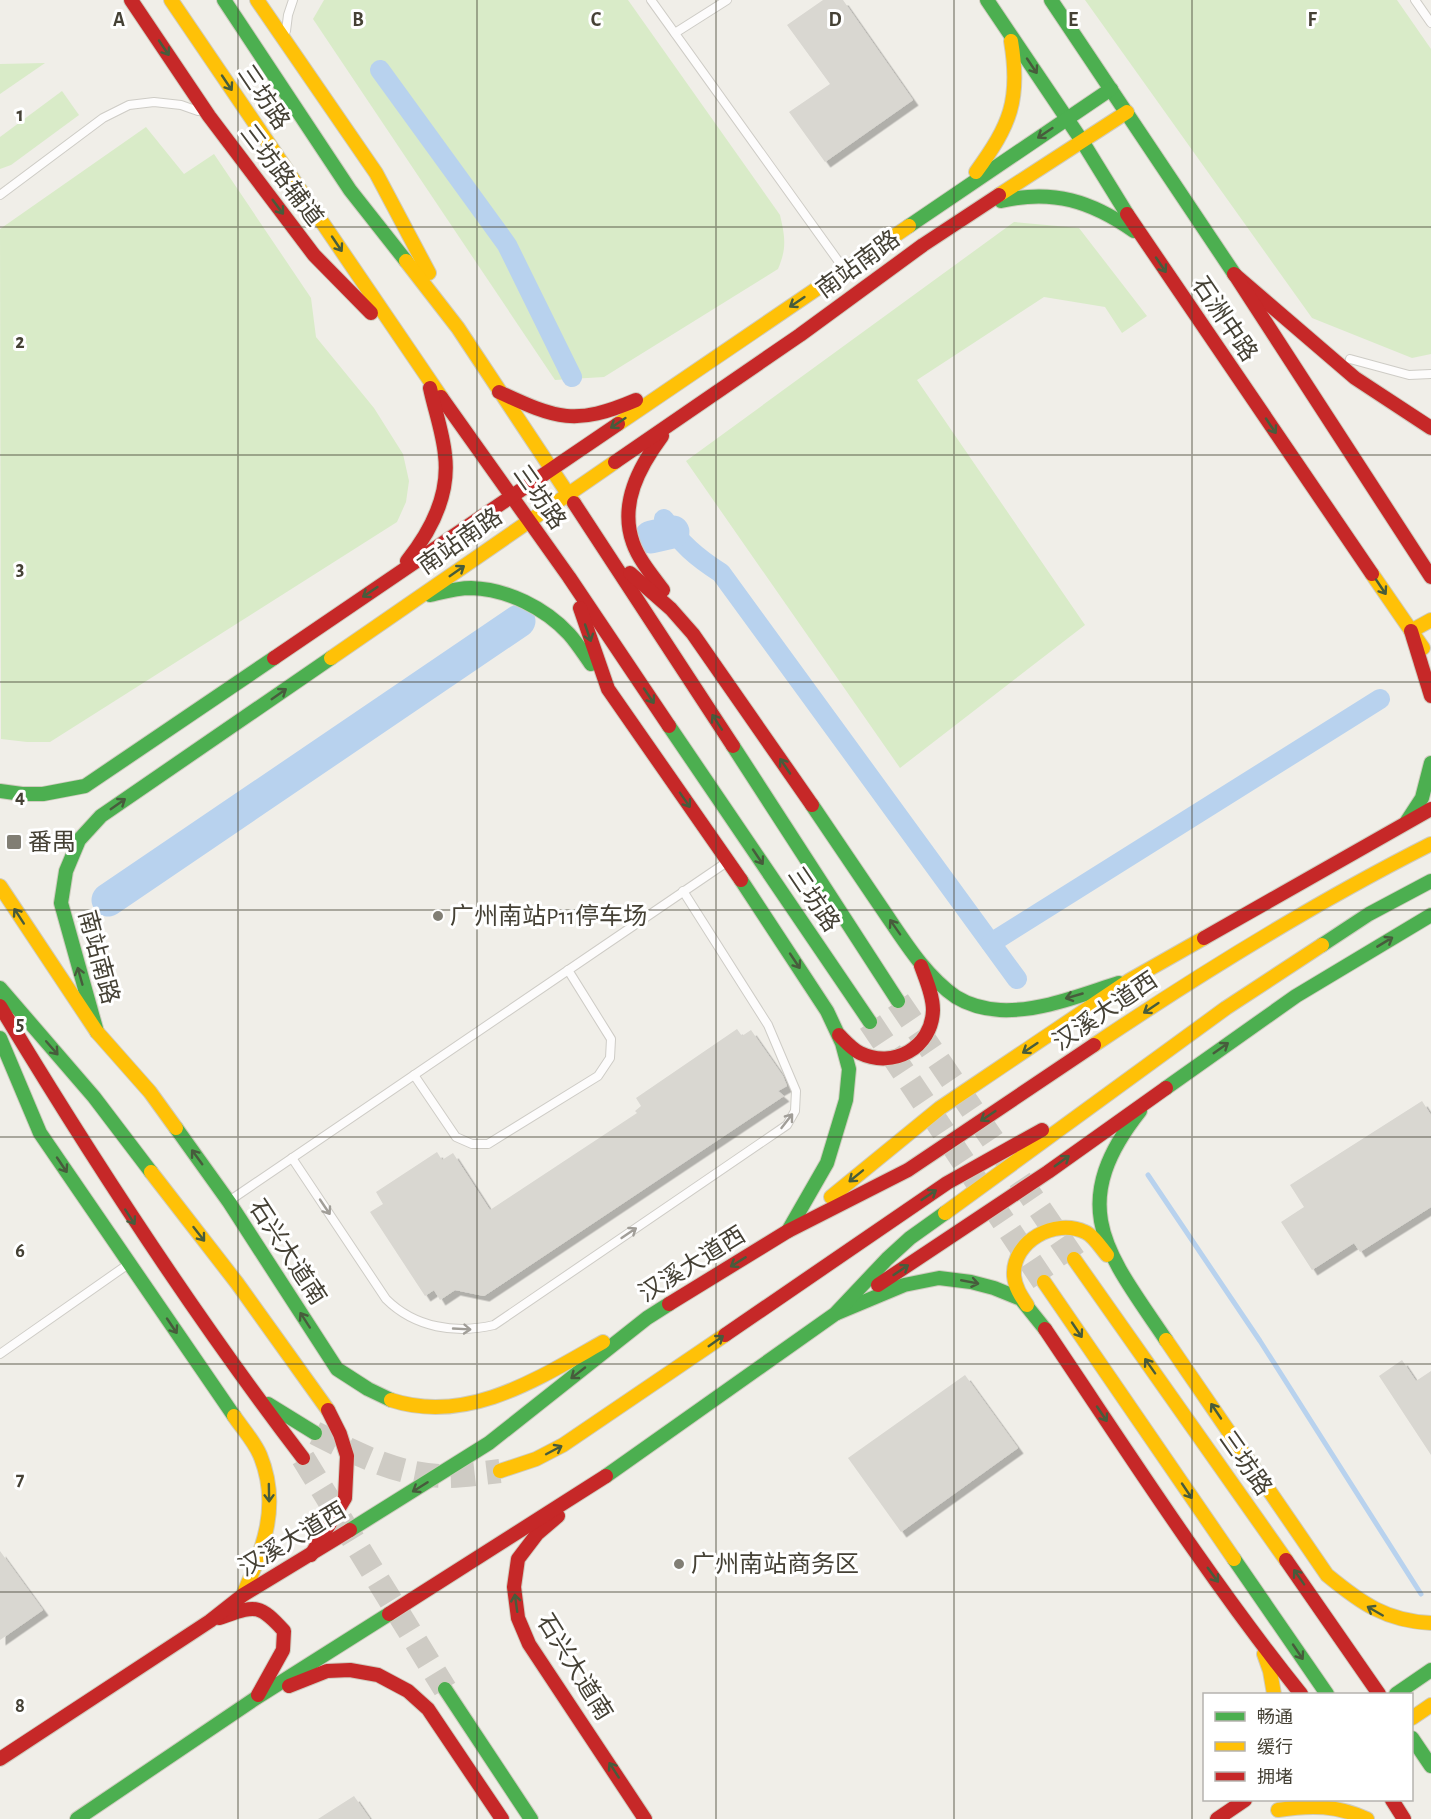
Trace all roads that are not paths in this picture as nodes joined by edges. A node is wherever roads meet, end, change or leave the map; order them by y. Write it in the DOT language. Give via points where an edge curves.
graph roads {
  1 [pos="131,0"];
  2 [pos="171,0"];
  3 [pos="224,0"];
  4 [pos="257,0"];
  5 [pos="293,0"];
  6 [pos="651,0"];
  7 [pos="727,0"];
  8 [pos="987,0"];
  9 [pos="1051,0"];
  10 [pos="1415,0"];
  11 [pos="1431,23"];
  12 [pos="1009,32"];
  13 [pos="675,33"];
  14 [pos="285,40"];
  15 [pos="1111,88"];
  16 [pos="1126,112"];
  17 [pos="209,116"];
  18 [pos="1067,118"];
  19 [pos="1082,141"];
  20 [pos="965,187"];
  21 [pos="0,195"];
  22 [pos="979,208"];
  23 [pos="1142,237"];
  24 [pos="844,270"];
  25 [pos="1234,274"];
  26 [pos="458,328"];
  27 [pos="1324,352"];
  28 [pos="416,360"];
  29 [pos="1431,374"];
  30 [pos="427,377"];
  31 [pos="672,387"];
  32 [pos="499,392"];
  33 [pos="674,421"];
  34 [pos="1431,428"];
  35 [pos="551,469"];
  36 [pos="568,494"];
  37 [pos="512,496"];
  38 [pos="529,521"];
  39 [pos="608,554"];
  40 [pos="1431,577"];
  41 [pos="390,578"];
  42 [pos="569,578"];
  43 [pos="401,609"];
  44 [pos="1431,620"];
  45 [pos="1411,631"];
  46 [pos="693,634"];
  47 [pos="1431,659"];
  48 [pos="608,689"];
  49 [pos="1431,696"];
  50 [pos="1431,763"];
  51 [pos="0,791"];
  52 [pos="1429,811"];
  53 [pos="1407,821"];
  54 [pos="1431,844"];
  55 [pos="728,861"];
  56 [pos="1431,881"];
  57 [pos="0,886"];
  58 [pos="683,891"];
  59 [pos="1426,919"];
  60 [pos="919,961"];
  61 [pos="568,970"];
  62 [pos="1130,980"];
  63 [pos="0,988"];
  64 [pos="898,1000"];
  65 [pos="0,1006"];
  66 [pos="0,1022"];
  67 [pos="870,1022"];
  68 [pos="97,1032"];
  69 [pos="839,1035"];
  70 [pos="0,1038"];
  71 [pos="31,1058"];
  72 [pos="0,1069"];
  73 [pos="414,1075"];
  74 [pos="1104,1095"];
  75 [pos="1155,1095"];
  76 [pos="40,1133"];
  77 [pos="292,1158"];
  78 [pos="229,1202"];
  79 [pos="788,1232"];
  80 [pos="1074,1259"];
  81 [pos="129,1263"];
  82 [pos="1116,1266"];
  83 [pos="1044,1282"];
  84 [pos="1027,1305"];
  85 [pos="835,1314"];
  86 [pos="647,1318"];
  87 [pos="0,1354"];
  88 [pos="337,1369"];
  89 [pos="340,1385"];
  90 [pos="253,1394"];
  91 [pos="315,1433"];
  92 [pos="303,1458"];
  93 [pos="500,1471"];
  94 [pos="593,1485"];
  95 [pos="311,1556"];
  96 [pos="243,1595"];
  97 [pos="210,1621"];
  98 [pos="1431,1623"];
  99 [pos="1257,1638"];
  100 [pos="1431,1670"];
  101 [pos="445,1689"];
  102 [pos="1274,1693"];
  103 [pos="1299,1693"];
  104 [pos="1326,1693"];
  105 [pos="1378,1693"];
  106 [pos="1399,1693"];
  107 [pos="256,1698"];
  108 [pos="1431,1705"];
  109 [pos="1413,1717"];
  110 [pos="1413,1739"];
  111 [pos="0,1759"];
  112 [pos="1431,1766"];
  113 [pos="1242,1801"];
  114 [pos="1294,1801"];
  115 [pos="1393,1801"];
  116 [pos="1278,1810"];
  117 [pos="77,1819"];
  118 [pos="502,1819"];
  119 [pos="531,1819"];
  120 [pos="645,1819"];
  121 [pos="1217,1819"];
  122 [pos="1266,1819"];
  123 [pos="1367,1819"];
  124 [pos="1404,1819"];
  1 -- 17 [label="main road, 三坊路辅道, one-way"];
  2 -- 28 [label="main road, 三坊路, one-way"];
  3 -- 26 [label="main road, 三坊路" via="350,190"];
  4 -- 14 [label="main road"];
  5 -- 14 [label="lane"];
  6 -- 13 [label="lane"];
  7 -- 13 [label="lane"];
  8 -- 12 [label="main road, 石洲中路"];
  9 -- 15 [label="main road, 石洲中路"];
  10 -- 11 [label="lane"];
  12 -- 18 [label="main road, 石洲中路, one-way"];
  12 -- 20 [label="main road" via="1016,92 1008,122"];
  13 -- 24 [label="lane"];
  14 -- 26 [label="main road" via="376,173"];
  15 -- 16 [label="main road, 石洲中路"];
  15 -- 18 [label="main road, 南站南路"];
  16 -- 19 [label="main road, 南站南路"];
  16 -- 25 [label="main road, 石洲中路"];
  17 -- 21 [label="lane" via="181,105 129,105 103,117"];
  17 -- 28 [label="main road, 三坊路辅道, one-way" via="314,255"];
  18 -- 19 [label="main road, 石洲中路"];
  18 -- 20 [label="main road, 南站南路, one-way"];
  19 -- 22 [label="main road, 南站南路"];
  19 -- 23 [label="main road, 石洲中路"];
  20 -- 24 [label="main road, 南站南路"];
  22 -- 23 [label="main road" via="1030,194 1062,196 1119,220"];
  22 -- 33 [label="main road, 南站南路"];
  23 -- 45 [label="main road, 石洲中路, one-way"];
  24 -- 31 [label="main road, 南站南路, one-way"];
  25 -- 27 [label="main road"];
  25 -- 40 [label="main road, 石洲中路"];
  26 -- 32 [label="main road, 三坊路"];
  27 -- 29 [label="lane" via="1409,375"];
  27 -- 34 [label="main road" via="1354,378"];
  28 -- 30 [label="main road, 三坊路"];
  30 -- 37 [label="main road, 三坊路"];
  30 -- 41 [label="main road" via="446,461 444,487 432,525"];
  31 -- 32 [label="main road" via="592,416 569,417 539,411"];
  31 -- 35 [label="main road, 南站南路, one-way"];
  32 -- 35 [label="main road, 三坊路"];
  33 -- 36 [label="main road, 南站南路"];
  33 -- 46 [label="main road" via="639,470 628,522 637,552"];
  35 -- 36 [label="main road, 三坊路"];
  35 -- 37 [label="main road, 南站南路"];
  36 -- 38 [label="main road, 南站南路"];
  36 -- 39 [label="main road, 三坊路"];
  37 -- 38 [label="main road, 三坊路"];
  37 -- 41 [label="main road, 南站南路"];
  38 -- 42 [label="main road, 三坊路"];
  43 -- 38 [label="main road, 南站南路, one-way"];
  39 -- 46 [label="main road" via="671,609"];
  64 -- 39 [label="main road, 三坊路, one-way"];
  41 -- 51 [label="main road, 南站南路, one-way" via="85,786 54,794 22,796"];
  42 -- 48 [label="main road, one-way"];
  42 -- 67 [label="main road, 三坊路, one-way"];
  43 -- 48 [label="main road" via="429,595 454,589 473,588 510,596 549,616 569,634"];
  68 -- 43 [label="main road, 南站南路, one-way" via="61,903 66,871 79,840 100,816"];
  44 -- 45 [label="main road"];
  45 -- 47 [label="main road, 石洲中路"];
  45 -- 49 [label="main road"];
  60 -- 46 [label="main road, one-way"];
  48 -- 55 [label="main road, one-way"];
  50 -- 53 [label="main road" via="1422,798"];
  52 -- 53 [label="main road"];
  53 -- 62 [label="main road"];
  54 -- 79 [label="main road, 汉溪大道西, one-way" via="1367,876 1199,975 908,1170"];
  55 -- 58 [label="lane"];
  55 -- 69 [label="main road, one-way"];
  56 -- 74 [label="main road" via="1369,914 1226,1008"];
  68 -- 57 [label="main road, 石兴大道南, one-way"];
  58 -- 61 [label="lane"];
  77 -- 58 [label="lane, one-way" via="399,1312 450,1328 474,1329 494,1324 787,1125 795,1111 796,1091 768,1025"];
  75 -- 59 [label="main road, one-way" via="1296,996"];
  62 -- 60 [label="main road, one-way" via="1017,1011 993,1011 964,1002"];
  60 -- 69 [label="main road" via="933,1009 929,1034 920,1044 889,1059 860,1053"];
  61 -- 73 [label="lane"];
  61 -- 73 [label="lane" via="611,1039 610,1058 598,1076 488,1144 472,1144 456,1137"];
  62 -- 79 [label="main road, one-way" via="940,1108"];
  63 -- 95 [label="main road, one-way" via="94,1097 332,1404 347,1456 345,1498"];
  65 -- 71 [label="main road"];
  66 -- 71 [label="main road"];
  78 -- 68 [label="main road, 石兴大道南, one-way" via="150,1092"];
  69 -- 79 [label="main road" via="849,1070 846,1100 827,1163"];
  70 -- 76 [label="main road"];
  71 -- 90 [label="main road, one-way" via="149,1245"];
  72 -- 76 [label="main road"];
  73 -- 77 [label="lane"];
  74 -- 85 [label="main road" via="910,1238"];
  93 -- 74 [label="main road, one-way" via="563,1445 947,1182"];
  75 -- 82 [label="main road" via="1126,1127 1099,1196 1100,1220"];
  85 -- 75 [label="main road, one-way" via="1048,1172"];
  76 -- 81 [label="main road, one-way"];
  77 -- 78 [label="lane"];
  88 -- 78 [label="main road, 石兴大道南, one-way"];
  79 -- 86 [label="main road, 汉溪大道西, one-way"];
  105 -- 80 [label="main road, 三坊路, one-way"];
  81 -- 87 [label="lane"];
  81 -- 96 [label="main road, one-way" via="259,1453 269,1484 269,1518"];
  82 -- 84 [label="main road" via="1086,1232 1056,1228 1037,1235 1015,1263 1016,1286"];
  98 -- 82 [label="main road, one-way" via="1383,1616 1359,1602 1328,1575"];
  83 -- 104 [label="main road, one-way"];
  85 -- 84 [label="main road, one-way" via="904,1285 939,1278 994,1288"];
  84 -- 99 [label="main road, one-way"];
  85 -- 94 [label="main road"];
  86 -- 88 [label="main road, 石兴大道南" via="512,1392 472,1404 439,1408 400,1402 363,1387"];
  86 -- 95 [label="main road, 汉溪大道西, one-way" via="489,1443"];
  88 -- 89 [label="main road"];
  90 -- 91 [label="main road"];
  90 -- 92 [label="main road"];
  94 -- 107 [label="main road"];
  120 -- 94 [label="main road, 石兴大道南, one-way" via="529,1644 518,1618 514,1587 518,1559 537,1534"];
  95 -- 96 [label="main road, 汉溪大道西"];
  96 -- 97 [label="main road, 汉溪大道西"];
  97 -- 107 [label="main road" via="244,1610 262,1610 284,1631 283,1650"];
  97 -- 111 [label="main road, 汉溪大道西"];
  99 -- 102 [label="main road"];
  99 -- 103 [label="main road"];
  100 -- 106 [label="main road"];
  101 -- 119 [label="main road"];
  107 -- 117 [label="main road"];
  107 -- 118 [label="main road" via="327,1671 378,1675 408,1691 428,1709"];
  108 -- 109 [label="main road"];
  110 -- 112 [label="main road"];
  113 -- 121 [label="main road"];
  114 -- 116 [label="main road"];
  115 -- 124 [label="main road"];
  116 -- 122 [label="main road"];
  116 -- 123 [label="main road" via="1311,1804 1332,1806"];
}
